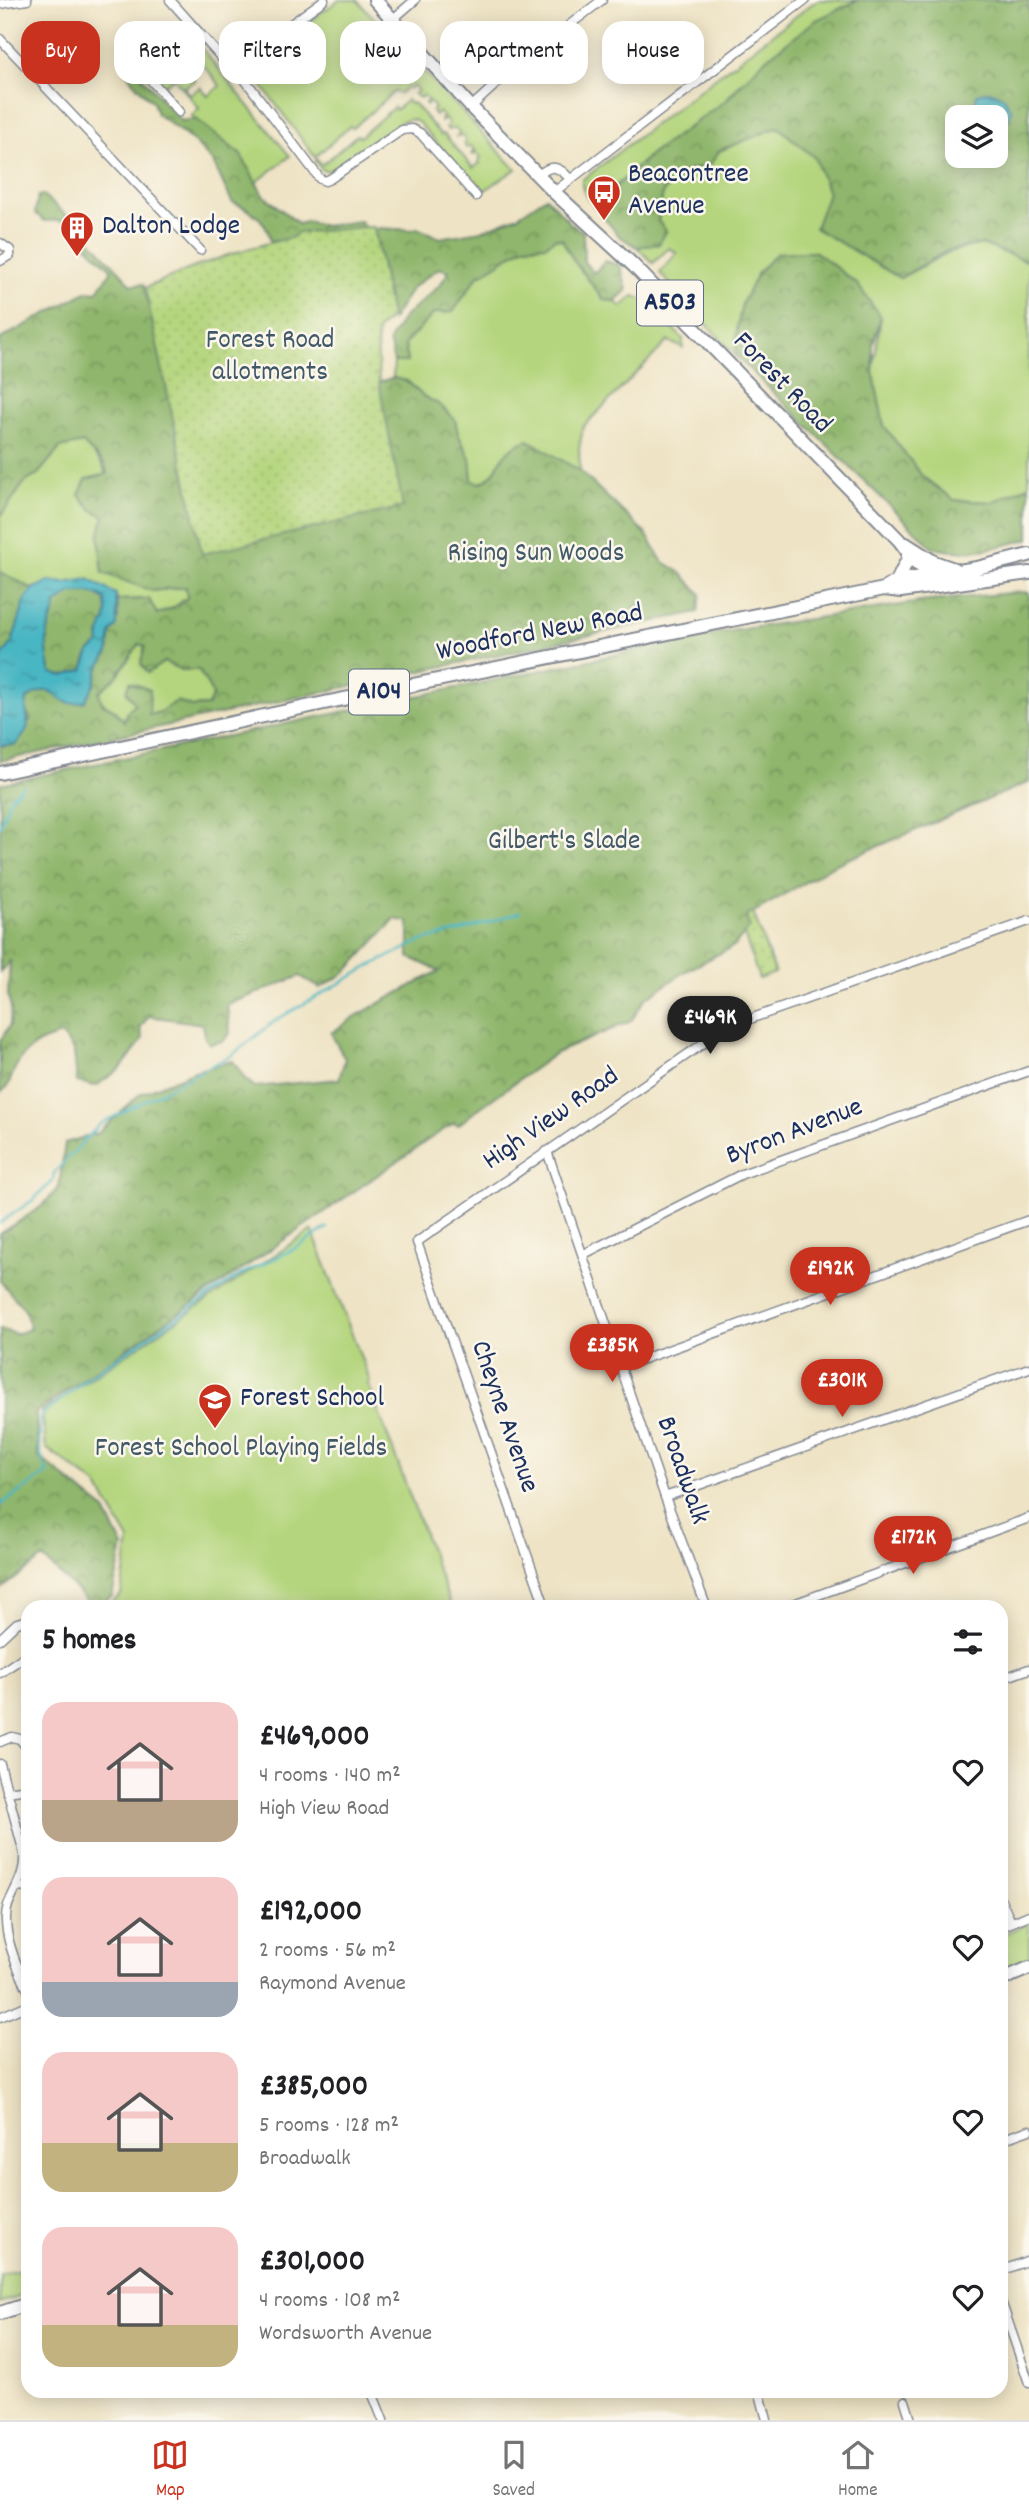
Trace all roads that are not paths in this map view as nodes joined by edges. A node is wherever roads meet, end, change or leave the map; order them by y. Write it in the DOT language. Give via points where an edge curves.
graph roads {
  1 [pos="27,0"];
  2 [pos="170,0"];
  3 [pos="324,0"];
  4 [pos="375,0"];
  5 [pos="415,0"];
  6 [pos="602,0"];
  7 [pos="805,0"];
  8 [pos="0,5"];
  9 [pos="392,20"];
  10 [pos="188,21"];
  11 [pos="295,21"];
  12 [pos="0,39"];
  13 [pos="205,40"];
  14 [pos="219,55"];
  15 [pos="154,84"];
  16 [pos="248,84"];
  17 [pos="471,107"];
  18 [pos="179,112"];
  19 [pos="538,175"];
  20 [pos="570,179"];
  21 [pos="554,192"];
  22 [pos="476,196"];
  23 [pos="0,243"];
  24 [pos="200,250"];
  25 [pos="0,261"];
  26 [pos="899,540"];
  27 [pos="908,553"];
  28 [pos="1029,555"];
  29 [pos="962,571"];
  30 [pos="1029,573"];
  31 [pos="937,575"];
  32 [pos="897,581"];
  33 [pos="953,583"];
  34 [pos="884,589"];
  35 [pos="0,773"];
  36 [pos="1029,921"];
  37 [pos="1029,1071"];
  38 [pos="547,1151"];
  39 [pos="1029,1220"];
  40 [pos="417,1242"];
  41 [pos="583,1254"];
  42 [pos="621,1367"];
  43 [pos="1029,1368"];
  44 [pos="665,1497"];
  45 [pos="1029,1518"];
  46 [pos="543,1600"];
  47 [pos="704,1600"];
  48 [pos="804,1600"];
  49 [pos="21,1622"];
  50 [pos="0,1639"];
  51 [pos="21,1659"];
  52 [pos="1029,1669"];
  53 [pos="0,1673"];
  54 [pos="1008,1676"];
  55 [pos="21,1740"];
  56 [pos="0,1742"];
  57 [pos="0,1764"];
  58 [pos="21,1790"];
  59 [pos="7,1792"];
  60 [pos="21,1836"];
  61 [pos="21,1878"];
  62 [pos="18,1887"];
  63 [pos="21,1887"];
  64 [pos="4,1905"];
  65 [pos="1008,1915"];
  66 [pos="1029,1915"];
  67 [pos="1011,1922"];
  68 [pos="1008,1924"];
  69 [pos="1029,1968"];
  70 [pos="21,1976"];
  71 [pos="1008,1977"];
  72 [pos="21,2008"];
  73 [pos="0,2017"];
  74 [pos="1029,2130"];
  75 [pos="1008,2138"];
  76 [pos="1029,2260"];
  77 [pos="1008,2268"];
  78 [pos="21,2306"];
  79 [pos="0,2313"];
  80 [pos="1008,2322"];
  81 [pos="1029,2383"];
  82 [pos="374,2398"];
  83 [pos="761,2398"];
  84 [pos="905,2401"];
  85 [pos="383,2420"];
  86 [pos="767,2420"];
  87 [pos="911,2420"];
  1 -- 8 [label="street"];
  2 -- 10 [label="street"];
  3 -- 11 [label="street"];
  4 -- 9 [label="main road, Forest Road / A503"];
  5 -- 9 [label="street"];
  6 -- 17 [label="street"];
  7 -- 20 [label="street"];
  9 -- 17 [label="main road, Forest Road / A503"];
  12 -- 24 [label="street"];
  13 -- 14 [label="street"];
  15 -- 18 [label="street"];
  16 -- 22 [label="street" via="320,179 325,181 408,128 420,133"];
  17 -- 19 [label="main road, Forest Road / A503"];
  19 -- 20 [label="street" via="556,167"];
  19 -- 21 [label="main road, Forest Road / A503"];
  20 -- 21 [label="street"];
  21 -- 26 [label="main road, Forest Road / A503" via="633,265"];
  23 -- 25 [label="street" via="10,255"];
  26 -- 27 [label="main road, Forest Road / A503"];
  26 -- 29 [label="main road, A503" via="944,568"];
  27 -- 31 [label="main road, Forest Road / A503"];
  27 -- 32 [label="main road"];
  28 -- 29 [label="main road, Woodford New Road / A104"];
  29 -- 31 [label="main road, Woodford New Road / A104"];
  30 -- 33 [label="main road, Woodford New Road / A104"];
  31 -- 32 [label="main road, Woodford New Road / A104"];
  31 -- 33 [label="main road, Forest Road / A503"];
  32 -- 34 [label="main road, Woodford New Road / A104"];
  33 -- 34 [label="main road, Woodford New Road / A104"];
  34 -- 35 [label="main road, Woodford New Road / A104"];
  36 -- 38 [label="street, High View Road" via="727,1027"];
  37 -- 41 [label="street, Byron Avenue" via="743,1174"];
  38 -- 40 [label="street, High View Road"];
  38 -- 41 [label="street, Broadwalk"];
  39 -- 42 [label="street"];
  40 -- 46 [label="street, Cheyne Avenue"];
  41 -- 42 [label="street, Broadwalk"];
  42 -- 44 [label="street, Broadwalk"];
  43 -- 44 [label="street"];
  44 -- 47 [label="street, Broadwalk"];
  45 -- 48 [label="street"];
  49 -- 50 [label="street"];
  51 -- 53 [label="street"];
  52 -- 54 [label="street"];
  55 -- 56 [label="street" via="12,1737"];
  57 -- 59 [label="street"];
  58 -- 59 [label="street"];
  59 -- 60 [label="street"];
  61 -- 62 [label="street"];
  62 -- 63 [label="street"];
  62 -- 64 [label="street"];
  64 -- 70 [label="street" via="13,1960"];
  65 -- 67 [label="street"];
  66 -- 67 [label="street"];
  67 -- 68 [label="street"];
  69 -- 71 [label="main road"];
  72 -- 73 [label="street"];
  74 -- 75 [label="street"];
  76 -- 77 [label="street"];
  78 -- 79 [label="main road"];
  80 -- 81 [label="street"];
  82 -- 85 [label="street"];
  83 -- 86 [label="street"];
  84 -- 87 [label="street"];
}
